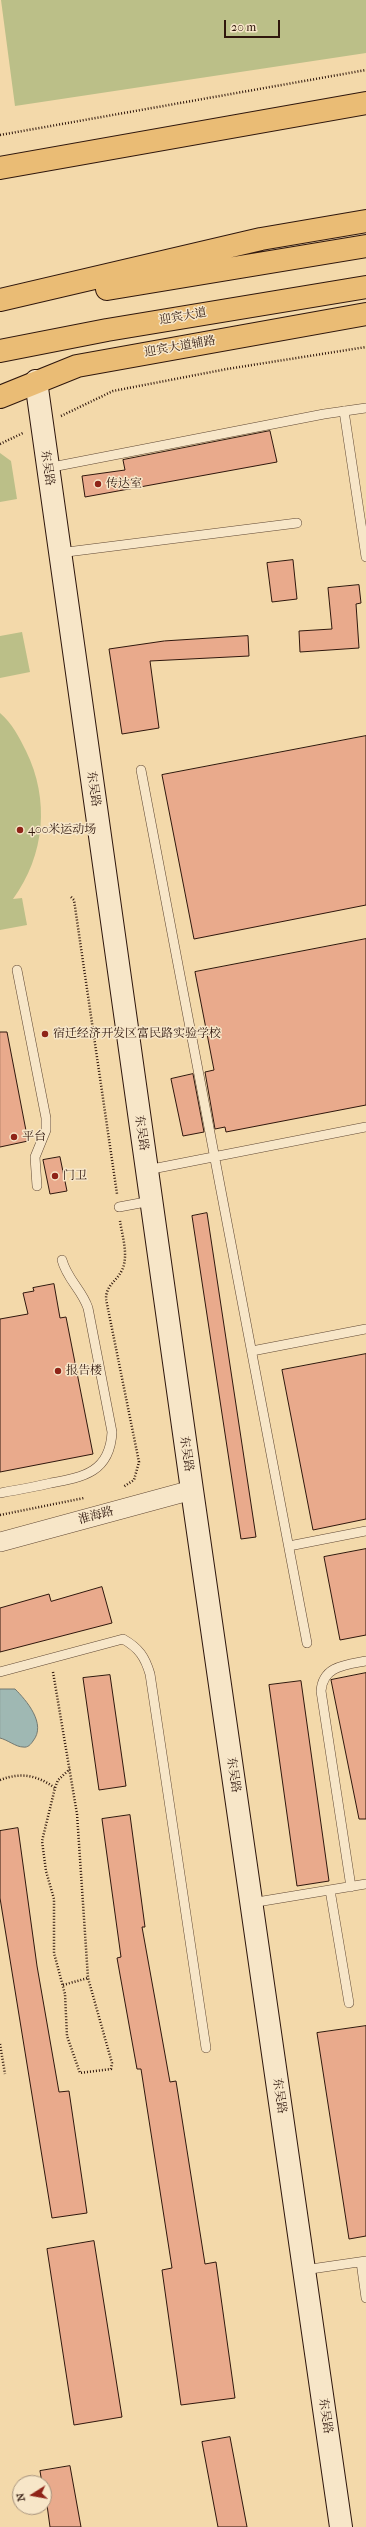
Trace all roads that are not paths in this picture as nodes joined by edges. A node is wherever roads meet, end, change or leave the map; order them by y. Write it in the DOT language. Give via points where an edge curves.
graph roads {
  1 [pos="366,103"];
  2 [pos="0,168"];
  3 [pos="366,221"];
  4 [pos="366,246"];
  5 [pos="366,287"];
  6 [pos="0,300"];
  7 [pos="0,306"];
  8 [pos="366,314"];
  9 [pos="0,351"];
  10 [pos="36,381"];
  11 [pos="0,397"];
  12 [pos="366,408"];
  13 [pos="344,411"];
  14 [pos="47,468"];
  15 [pos="297,523"];
  16 [pos="59,553"];
  17 [pos="366,556"];
  18 [pos="141,770"];
  19 [pos="17,970"];
  20 [pos="366,1127"];
  21 [pos="215,1157"];
  22 [pos="146,1170"];
  23 [pos="37,1186"];
  24 [pos="151,1201"];
  25 [pos="118,1207"];
  26 [pos="62,1260"];
  27 [pos="366,1329"];
  28 [pos="252,1351"];
  29 [pos="192,1490"];
  30 [pos="0,1493"];
  31 [pos="366,1532"];
  32 [pos="0,1542"];
  33 [pos="289,1546"];
  34 [pos="307,1643"];
  35 [pos="366,1661"];
  36 [pos="0,1672"];
  37 [pos="366,1884"];
  38 [pos="351,1886"];
  39 [pos="330,1890"];
  40 [pos="251,1902"];
  41 [pos="349,2003"];
  42 [pos="206,2048"];
  43 [pos="363,2261"];
  44 [pos="304,2270"];
  45 [pos="366,2298"];
  46 [pos="341,2527"];
  1 -- 2 [label="main road"];
  3 -- 6 [label="main road" via="261,239"];
  4 -- 7 [label="main road"];
  5 -- 9 [label="main road, 迎宾大道" via="108,330"];
  8 -- 10 [label="main road, 迎宾大道辅路" via="77,366"];
  10 -- 11 [label="main road, 迎宾大道辅路"];
  10 -- 14 [label="street, 东吴路"];
  12 -- 13 [label="lane"];
  13 -- 14 [label="lane"];
  13 -- 17 [label="lane"];
  14 -- 16 [label="street, 东吴路"];
  15 -- 16 [label="lane"];
  16 -- 22 [label="street, 东吴路"];
  18 -- 21 [label="lane"];
  19 -- 23 [label="lane" via="46,1118 46,1130 35,1157"];
  20 -- 21 [label="lane"];
  21 -- 22 [label="lane"];
  21 -- 28 [label="lane"];
  22 -- 24 [label="street, 东吴路"];
  24 -- 25 [label="lane"];
  24 -- 29 [label="street, 东吴路"];
  26 -- 30 [label="lane" via="65,1271 85,1299 88,1308 112,1432 110,1450 101,1464 80,1478"];
  27 -- 28 [label="lane"];
  28 -- 33 [label="lane"];
  29 -- 32 [label="street, 淮海路"];
  29 -- 40 [label="street, 东吴路"];
  31 -- 33 [label="lane"];
  33 -- 34 [label="lane"];
  35 -- 38 [label="lane" via="338,1667 329,1672 322,1680 321,1691"];
  36 -- 42 [label="lane" via="123,1639 137,1646 146,1659"];
  37 -- 38 [label="lane"];
  38 -- 39 [label="lane"];
  39 -- 40 [label="lane"];
  39 -- 41 [label="lane"];
  40 -- 44 [label="street, 东吴路"];
  43 -- 44 [label="lane"];
  43 -- 45 [label="lane"];
  44 -- 46 [label="street, 东吴路"];
}
